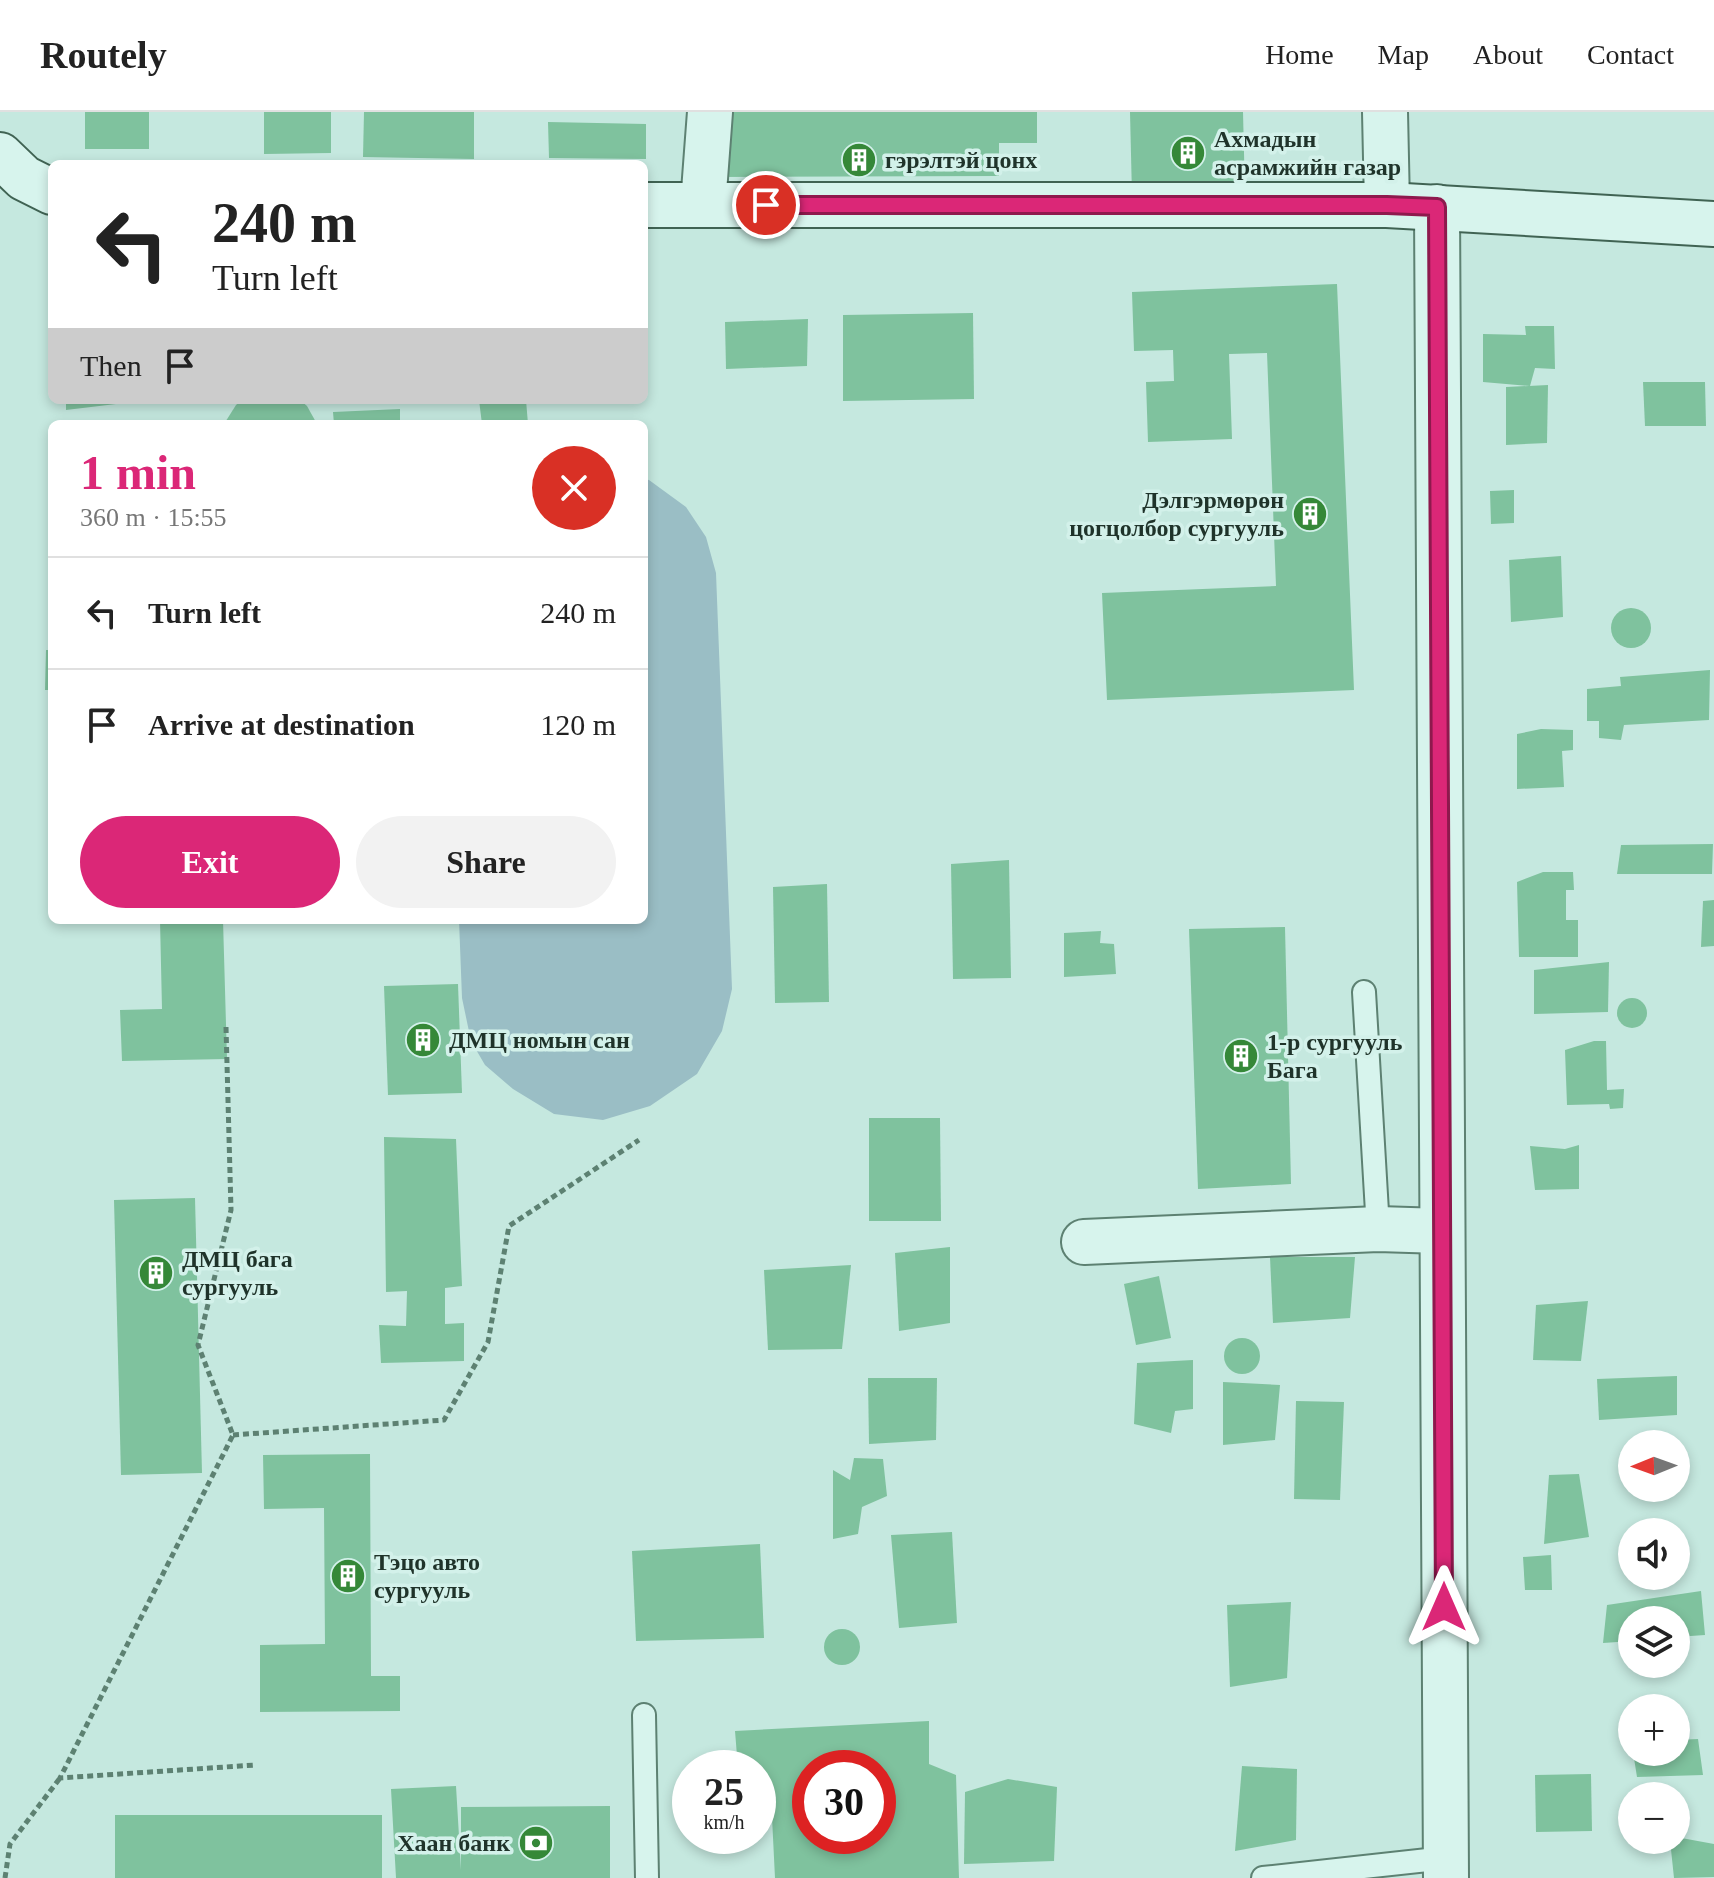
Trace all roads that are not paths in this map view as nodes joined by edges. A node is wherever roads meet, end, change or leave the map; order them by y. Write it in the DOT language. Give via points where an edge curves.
graph roads {
  1 [pos="710,112"];
  2 [pos="1385,112"];
  3 [pos="0,155"];
  4 [pos="48,190"];
  5 [pos="648,205"];
  6 [pos="703,205"];
  7 [pos="1387,205"];
  8 [pos="1437,207"];
  9 [pos="1714,224"];
  10 [pos="1364,992"];
  11 [pos="1378,1229"];
  12 [pos="1442,1231"];
  13 [pos="1084,1242"];
  14 [pos="644,1715"];
  15 [pos="1446,1868"];
  16 [pos="647,1878"];
  17 [pos="1263,1878"];
  1 -- 6 [label="street"];
  2 -- 7 [label="street"];
  3 -- 4 [label="street" via="24,178"];
  5 -- 6 [label="street"];
  6 -- 7 [label="street"];
  7 -- 8 [label="street"];
  8 -- 9 [label="street"];
  8 -- 12 [label="street"];
  10 -- 11 [label="lane"];
  11 -- 12 [label="street"];
  11 -- 13 [label="street"];
  12 -- 15 [label="street"];
  14 -- 16 [label="lane"];
  15 -- 17 [label="lane"];
}
